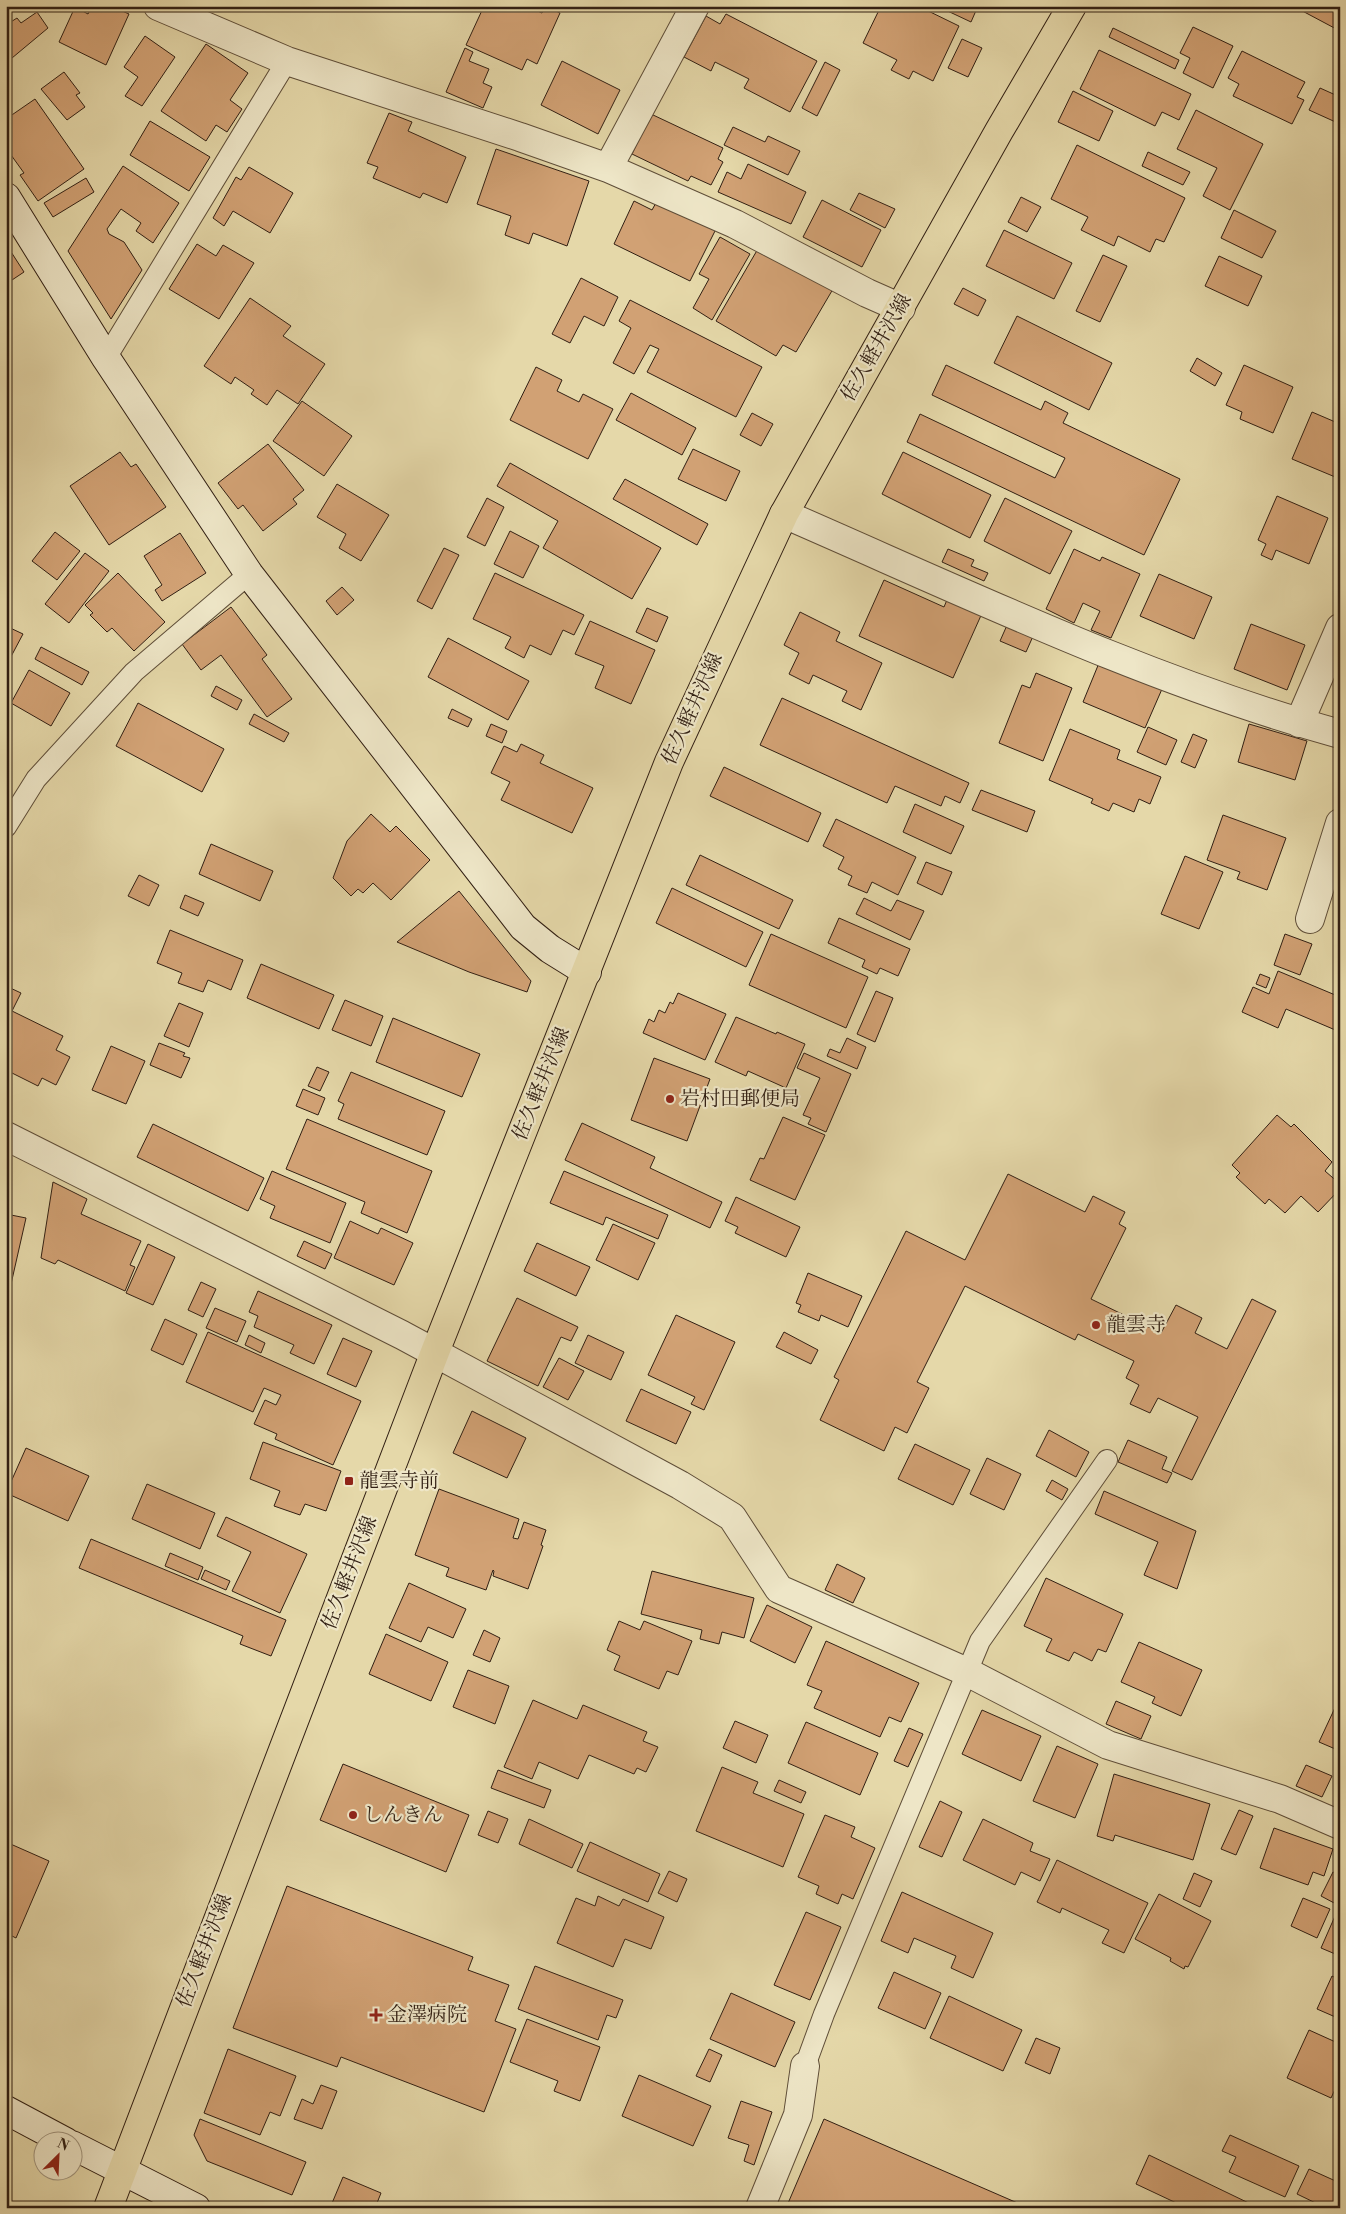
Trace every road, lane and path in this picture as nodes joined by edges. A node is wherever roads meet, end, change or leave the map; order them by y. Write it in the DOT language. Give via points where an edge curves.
graph roads {
  1 [pos="158,6"];
  2 [pos="695,6"];
  3 [pos="1072,6"];
  4 [pos="287,61"];
  5 [pos="608,168"];
  6 [pos="6,197"];
  7 [pos="901,308"];
  8 [pos="106,358"];
  9 [pos="784,514"];
  10 [pos="249,574"];
  11 [pos="1340,628"];
  12 [pos="1300,723"];
  13 [pos="1340,734"];
  14 [pos="1340,823"];
  15 [pos="6,827"];
  16 [pos="1310,919"];
  17 [pos="587,972"];
  18 [pos="6,1136"];
  19 [pos="435,1352"];
  20 [pos="1107,1460"];
  21 [pos="967,1672"];
  22 [pos="1340,1825"];
  23 [pos="805,2066"];
  24 [pos="6,2110"];
  25 [pos="47,2132"];
  26 [pos="82,2150"];
  27 [pos="122,2172"];
  28 [pos="108,2208"];
  29 [pos="196,2208"];
  30 [pos="760,2208"];
  1 -- 4 [label="street"];
  2 -- 5 [label="street"];
  3 -- 7 [label="main road, 佐久軽井沢線"];
  4 -- 5 [label="street"];
  4 -- 8 [label="lane"];
  5 -- 7 [label="street" via="735,224 867,294"];
  6 -- 8 [label="street"];
  7 -- 9 [label="main road, 佐久軽井沢線"];
  8 -- 10 [label="street"];
  9 -- 12 [label="street" via="1134,665"];
  9 -- 17 [label="main road, 佐久軽井沢線" via="673,753"];
  10 -- 15 [label="lane" via="134,672 36,779"];
  10 -- 17 [label="street" via="523,927"];
  11 -- 12 [label="street"];
  12 -- 13 [label="street"];
  14 -- 16 [label="street"];
  17 -- 19 [label="main road, 佐久軽井沢線"];
  18 -- 19 [label="street"];
  19 -- 21 [label="street" via="680,1485 732,1517 780,1589"];
  19 -- 27 [label="main road, 佐久軽井沢線"];
  20 -- 21 [label="lane" via="980,1641"];
  21 -- 22 [label="street" via="1108,1745 1280,1799"];
  21 -- 23 [label="lane"];
  23 -- 30 [label="street" via="798,2115"];
  24 -- 25 [label="street"];
  26 -- 27 [label="street"];
  27 -- 28 [label="main road, 佐久軽井沢線"];
  27 -- 29 [label="street"];
}
